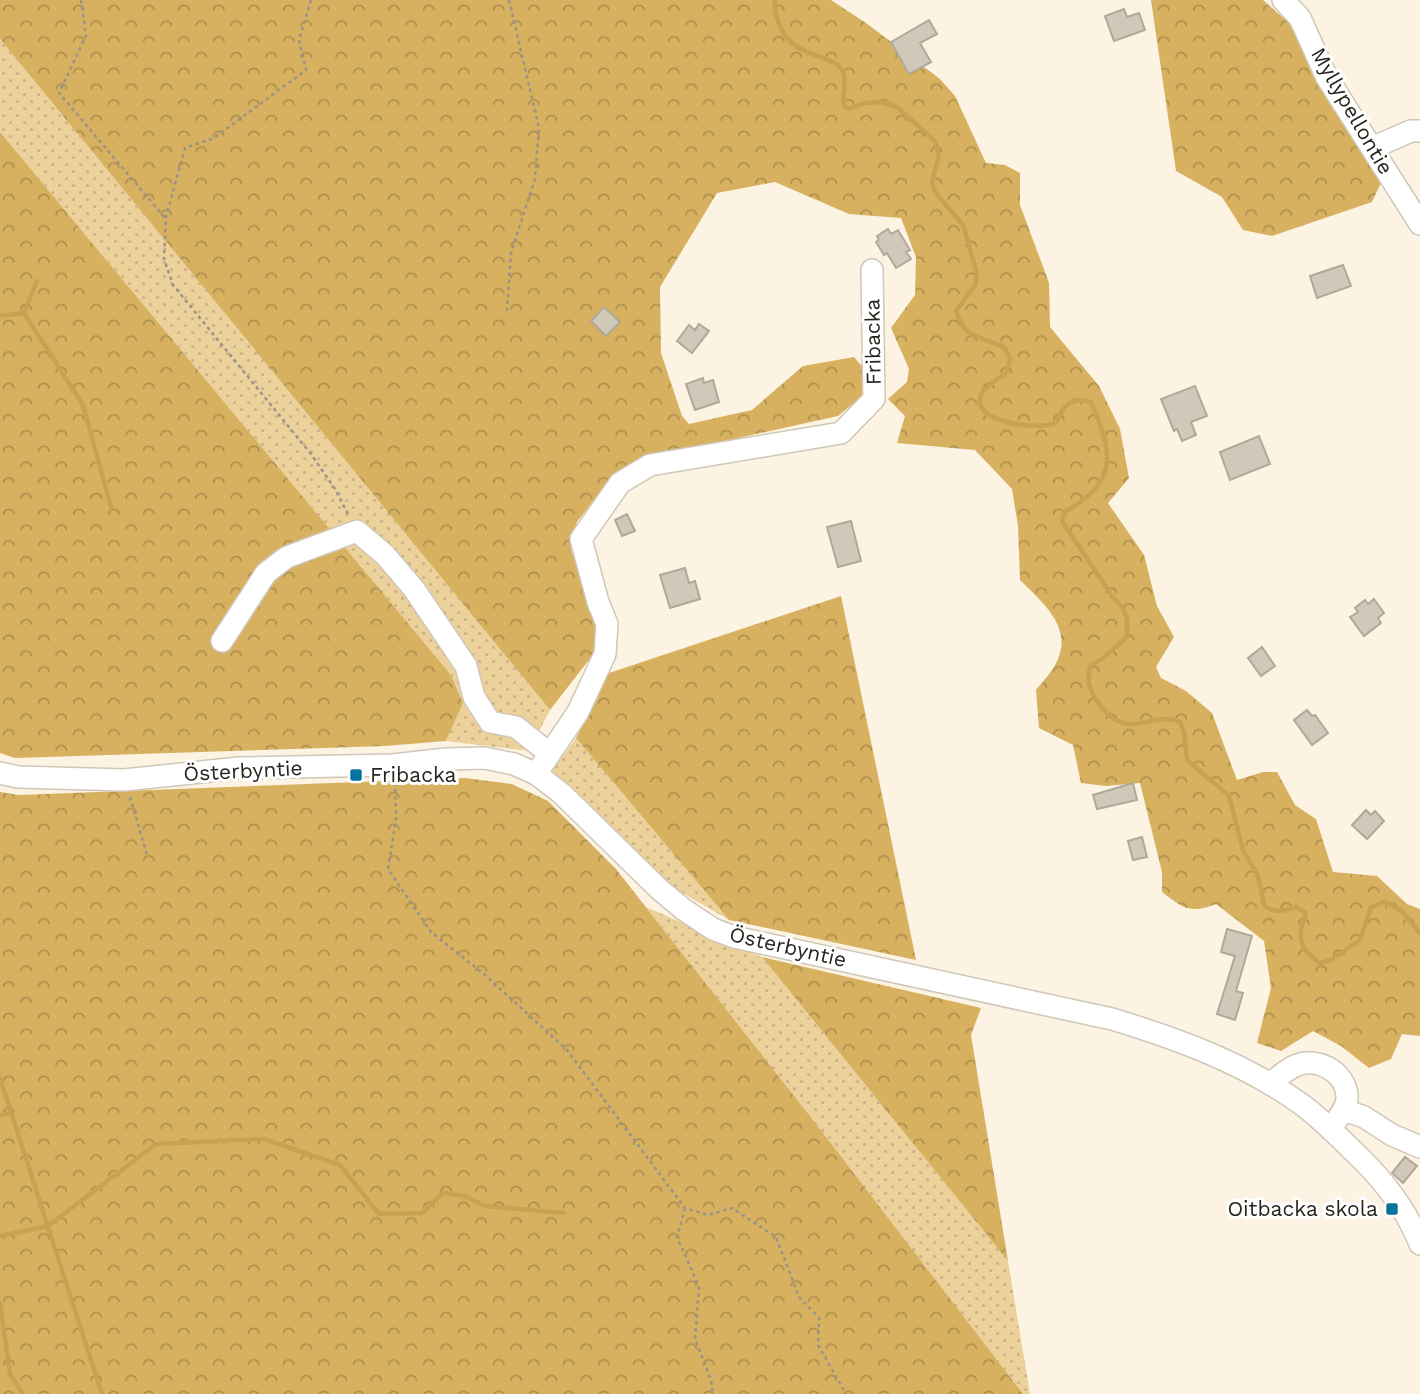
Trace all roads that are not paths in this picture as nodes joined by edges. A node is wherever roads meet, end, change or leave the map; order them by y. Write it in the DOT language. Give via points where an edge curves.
graph roads {
  1 [pos="1292,4"];
  2 [pos="1420,131"];
  3 [pos="1372,148"];
  4 [pos="1420,224"];
  5 [pos="872,270"];
  6 [pos="222,641"];
  7 [pos="550,754"];
  8 [pos="0,773"];
  9 [pos="536,774"];
  10 [pos="1270,1084"];
  11 [pos="1344,1110"];
  12 [pos="1330,1129"];
  13 [pos="1420,1147"];
  14 [pos="1413,1206"];
  15 [pos="1420,1244"];
  1 -- 3 [label="street, Myllypellontie" via="1326,76"];
  2 -- 3 [label="street"];
  3 -- 4 [label="street, Myllypellontie"];
  5 -- 7 [label="street, Fribacka" via="874,399 841,433 650,465 620,483 581,539 607,624 605,653 578,712"];
  6 -- 7 [label="street" via="266,573 287,556 357,531 414,589 466,666 474,697 490,722 516,727"];
  7 -- 9 [label="street, Fribacka"];
  8 -- 9 [label="street, Österbyntie" via="124,780 239,768 485,758"];
  9 -- 10 [label="street, Österbyntie" via="659,889 713,929 1112,1019 1166,1035"];
  10 -- 11 [label="street" via="1298,1065 1325,1065 1343,1083 1347,1096"];
  10 -- 12 [label="street, Österbyntie"];
  11 -- 12 [label="street"];
  11 -- 13 [label="street"];
  12 -- 14 [label="street, Österbyntie"];
  14 -- 15 [label="street, Österbyntie"];
}
